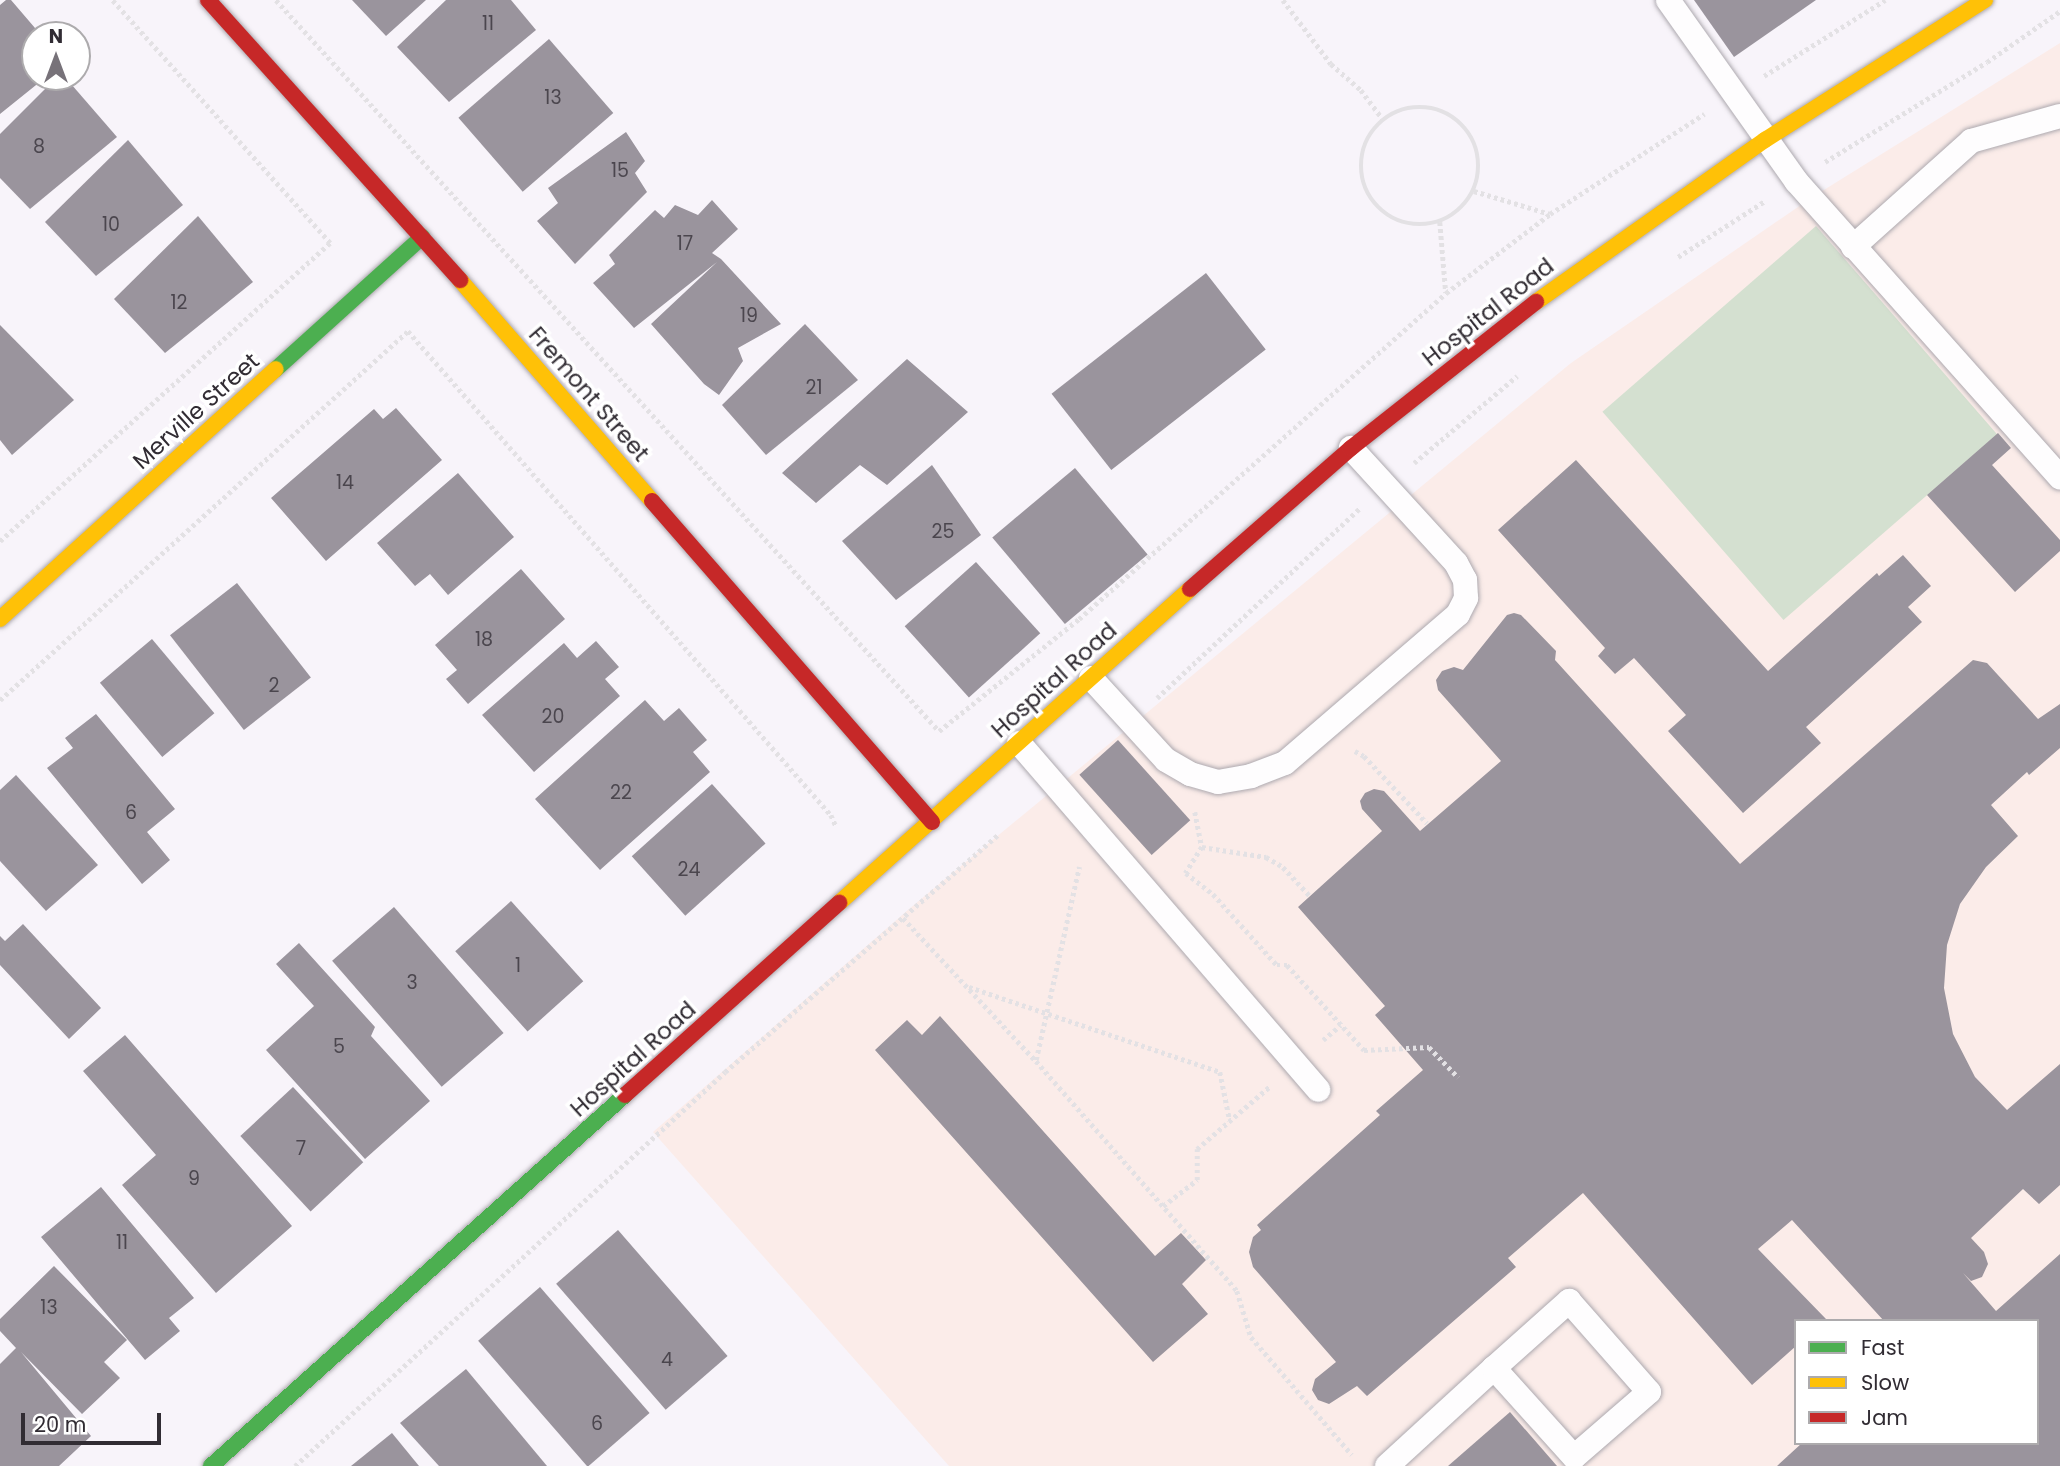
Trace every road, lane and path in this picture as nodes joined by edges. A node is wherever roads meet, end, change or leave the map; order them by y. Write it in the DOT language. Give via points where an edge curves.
graph roads {
  1 [pos="112,0"];
  2 [pos="208,0"];
  3 [pos="276,0"];
  4 [pos="1283,0"];
  5 [pos="1668,0"];
  6 [pos="1885,0"];
  7 [pos="1986,0"];
  8 [pos="2060,11"];
  9 [pos="1734,95"];
  10 [pos="2060,116"];
  11 [pos="1384,120"];
  12 [pos="1765,140"];
  13 [pos="1796,181"];
  14 [pos="1474,191"];
  15 [pos="1550,214"];
  16 [pos="1440,222"];
  17 [pos="422,237"];
  18 [pos="1853,247"];
  19 [pos="1672,260"];
  20 [pos="1446,293"];
  21 [pos="1521,372"];
  22 [pos="1351,448"];
  23 [pos="1407,469"];
  24 [pos="2060,477"];
  25 [pos="1361,507"];
  26 [pos="0,541"];
  27 [pos="0,619"];
  28 [pos="1091,678"];
  29 [pos="0,700"];
  30 [pos="1153,701"];
  31 [pos="1019,743"];
  32 [pos="1193,802"];
  33 [pos="932,822"];
  34 [pos="836,826"];
  35 [pos="999,834"];
  36 [pos="1202,847"];
  37 [pos="1080,861"];
  38 [pos="1311,897"];
  39 [pos="903,918"];
  40 [pos="968,987"];
  41 [pos="1047,1013"];
  42 [pos="1341,1025"];
  43 [pos="1036,1061"];
  44 [pos="1295,1063"];
  45 [pos="1458,1077"];
  46 [pos="1318,1090"];
  47 [pos="1230,1121"];
  48 [pos="1163,1206"];
  49 [pos="1494,1368"];
  50 [pos="1353,1456"];
  51 [pos="211,1466"];
  52 [pos="295,1466"];
  53 [pos="1387,1466"];
  1 -- 26 [label="path" via="330,243"];
  2 -- 17 [label="street, Fremont Street"];
  3 -- 20 [label="path" via="939,731 1079,619"];
  4 -- 11 [label="path" via="1331,64 1361,90"];
  5 -- 9 [label="lane"];
  6 -- 9 [label="path"];
  7 -- 12 [label="street, Hospital Road"];
  8 -- 13 [label="path"];
  9 -- 12 [label="lane"];
  9 -- 15 [label="path"];
  10 -- 18 [label="lane" via="1971,141"];
  11 -- 14 [label="path" via="1396,111 1417,107 1438,109 1456,118 1473,138 1480,158"];
  11 -- 16 [label="path" via="1371,132 1363,150 1361,171 1366,191 1377,207 1394,219 1419,225"];
  12 -- 13 [label="lane"];
  12 -- 22 [label="street, Hospital Road" via="1512,320"];
  13 -- 18 [label="lane"];
  13 -- 19 [label="path"];
  14 -- 15 [label="path"];
  14 -- 16 [label="path" via="1462,208"];
  15 -- 20 [label="path"];
  16 -- 20 [label="path"];
  17 -- 27 [label="street, Merville Street"];
  17 -- 33 [label="street, Fremont Street"];
  18 -- 24 [label="lane"];
  21 -- 23 [label="path"];
  22 -- 28 [label="street, Hospital Road"];
  22 -- 28 [label="lane" via="1456,563 1465,580 1466,598 1458,614 1285,763 1218,782 1189,774 1166,760"];
  25 -- 30 [label="path"];
  28 -- 31 [label="street, Hospital Road"];
  29 -- 34 [label="path" via="408,331"];
  31 -- 33 [label="street, Hospital Road"];
  31 -- 44 [label="lane"];
  32 -- 36 [label="path"];
  33 -- 51 [label="street, Hospital Road"];
  35 -- 39 [label="path"];
  36 -- 38 [label="path" via="1266,857 1283,867"];
  36 -- 42 [label="path" via="1186,873 1213,894 1277,965 1287,965"];
  37 -- 41 [label="path"];
  39 -- 40 [label="path"];
  39 -- 52 [label="path" via="725,1072"];
  40 -- 41 [label="path"];
  40 -- 43 [label="path"];
  41 -- 43 [label="path"];
  41 -- 47 [label="path" via="1220,1072"];
  42 -- 44 [label="path"];
  42 -- 45 [label="path" via="1364,1050 1429,1046"];
  43 -- 48 [label="path"];
  44 -- 46 [label="lane"];
  44 -- 47 [label="path"];
  47 -- 48 [label="path" via="1197,1149 1197,1180"];
  48 -- 50 [label="path" via="1237,1291 1251,1337"];
  49 -- 49 [label="lane" via="1569,1301 1649,1392 1574,1457"];
  49 -- 53 [label="lane"];
}
